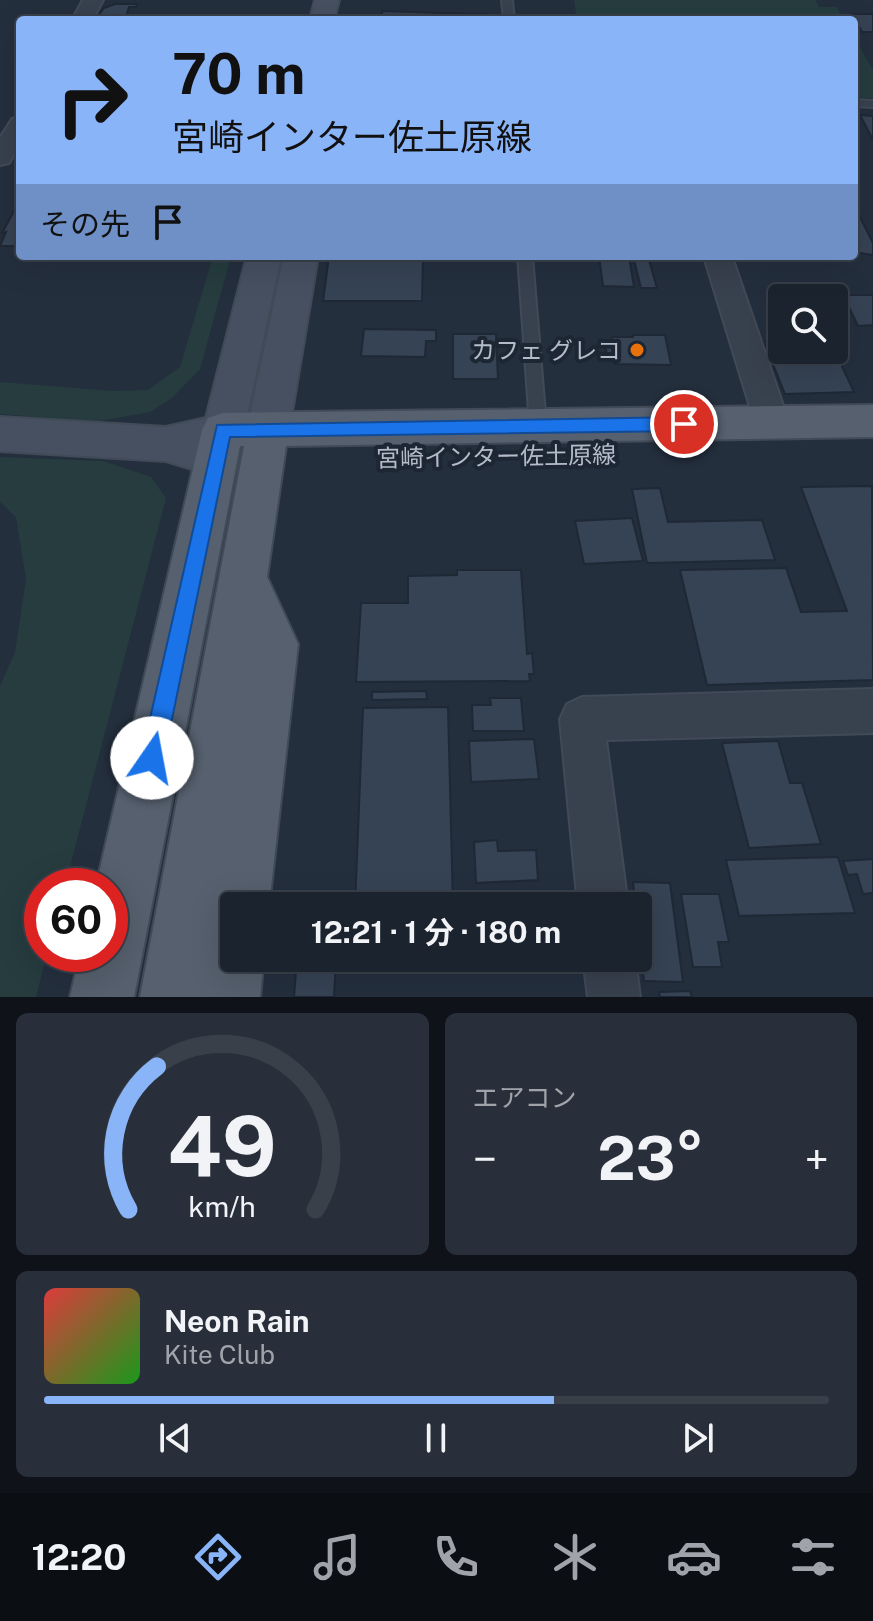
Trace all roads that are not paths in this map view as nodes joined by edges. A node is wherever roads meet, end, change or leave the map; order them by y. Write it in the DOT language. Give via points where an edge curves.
graph roads {
  1 [pos="16,131"];
  2 [pos="0,158"];
  3 [pos="264,260"];
  4 [pos="300,260"];
  5 [pos="525,260"];
  6 [pos="719,260"];
  7 [pos="873,421"];
  8 [pos="772,423"];
  9 [pos="538,426"];
  10 [pos="0,434"];
  11 [pos="242,445"];
  12 [pos="873,450"];
  13 [pos="243,578"];
  14 [pos="873,711"];
  15 [pos="241,892"];
  16 [pos="601,892"];
  17 [pos="231,972"];
  18 [pos="611,972"];
  19 [pos="102,997"];
  20 [pos="172,997"];
  21 [pos="228,997"];
  22 [pos="614,997"];
  1 -- 2 [label="street"];
  3 -- 11 [label="street"];
  4 -- 11 [label="street"];
  5 -- 9 [label="lane"];
  6 -- 8 [label="street"];
  7 -- 8 [label="main road, 宮崎インター佐土原線"];
  8 -- 9 [label="main road, 宮崎インター佐土原線"];
  9 -- 11 [label="main road, 宮崎インター佐土原線"];
  10 -- 11 [label="street"];
  11 -- 12 [label="main road, 宮崎インター佐土原線"];
  11 -- 13 [label="main road"];
  11 -- 19 [label="main road"];
  13 -- 15 [label="main road" via="273,644"];
  13 -- 20 [label="main road"];
  14 -- 16 [label="street" via="582,719"];
  17 -- 21 [label="main road"];
  18 -- 22 [label="street"];
}
